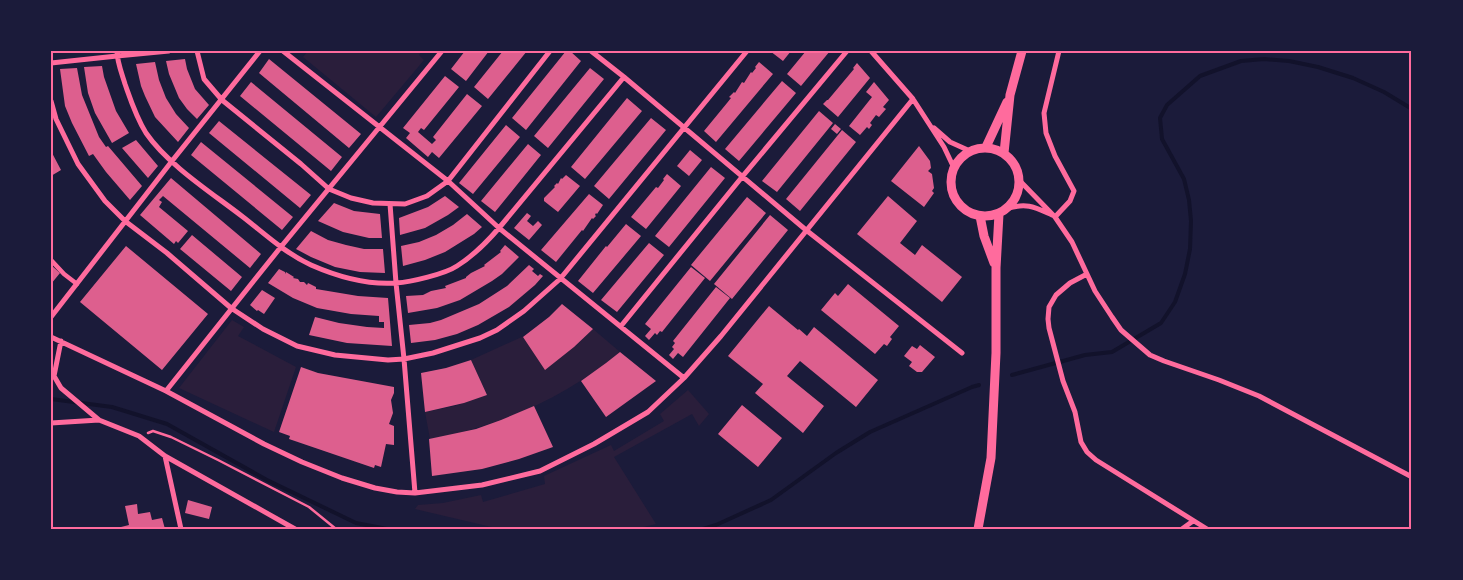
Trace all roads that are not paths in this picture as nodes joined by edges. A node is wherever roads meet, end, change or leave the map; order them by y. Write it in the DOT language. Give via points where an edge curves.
graph roads {
  1 [pos="169,51"];
  2 [pos="198,51"];
  3 [pos="260,51"];
  4 [pos="283,51"];
  5 [pos="442,51"];
  6 [pos="550,51"];
  7 [pos="591,51"];
  8 [pos="747,51"];
  9 [pos="847,51"];
  10 [pos="871,51"];
  11 [pos="1022,51"];
  12 [pos="1059,51"];
  13 [pos="117,53"];
  14 [pos="51,63"];
  15 [pos="624,77"];
  16 [pos="1010,95"];
  17 [pos="913,99"];
  18 [pos="222,100"];
  19 [pos="51,101"];
  20 [pos="928,123"];
  21 [pos="380,128"];
  22 [pos="684,128"];
  23 [pos="986,147"];
  24 [pos="970,151"];
  25 [pos="1004,153"];
  26 [pos="172,161"];
  27 [pos="954,168"];
  28 [pos="742,177"];
  29 [pos="448,181"];
  30 [pos="1020,181"];
  31 [pos="329,189"];
  32 [pos="390,204"];
  33 [pos="1008,208"];
  34 [pos="999,214"];
  35 [pos="980,216"];
  36 [pos="1056,217"];
  37 [pos="125,221"];
  38 [pos="499,228"];
  39 [pos="806,230"];
  40 [pos="280,248"];
  41 [pos="51,260"];
  42 [pos="996,268"];
  43 [pos="1087,274"];
  44 [pos="560,279"];
  45 [pos="396,283"];
  46 [pos="77,284"];
  47 [pos="231,308"];
  48 [pos="51,317"];
  49 [pos="621,326"];
  50 [pos="51,337"];
  51 [pos="61,341"];
  52 [pos="962,353"];
  53 [pos="404,359"];
  54 [pos="53,375"];
  55 [pos="684,378"];
  56 [pos="166,391"];
  57 [pos="99,420"];
  58 [pos="51,423"];
  59 [pos="165,456"];
  60 [pos="1412,477"];
  61 [pos="415,493"];
  62 [pos="1193,521"];
  63 [pos="181,529"];
  64 [pos="295,529"];
  65 [pos="978,529"];
  66 [pos="1182,529"];
  67 [pos="1207,529"];
  1 -- 13 [label="street"];
  2 -- 18 [label="street" via="204,79"];
  3 -- 18 [label="street"];
  4 -- 21 [label="street"];
  5 -- 21 [label="street"];
  6 -- 29 [label="street"];
  7 -- 15 [label="street"];
  8 -- 22 [label="street"];
  9 -- 28 [label="street"];
  10 -- 17 [label="street"];
  11 -- 16 [label="main road"];
  12 -- 36 [label="street" via="1044,113 1046,133 1074,191"];
  13 -- 14 [label="street"];
  13 -- 26 [label="street" via="133,109 147,134"];
  15 -- 22 [label="street"];
  15 -- 38 [label="street"];
  16 -- 23 [label="main road"];
  16 -- 25 [label="main road"];
  17 -- 20 [label="street"];
  17 -- 39 [label="street"];
  18 -- 26 [label="street"];
  18 -- 31 [label="street"];
  19 -- 37 [label="street" via="78,164"];
  20 -- 24 [label="street" via="950,142"];
  20 -- 27 [label="street"];
  21 -- 29 [label="street"];
  21 -- 31 [label="street"];
  22 -- 28 [label="street"];
  22 -- 44 [label="street"];
  23 -- 24 [label="main road"];
  23 -- 25 [label="main road"];
  24 -- 27 [label="main road"];
  25 -- 30 [label="main road" via="1018,170"];
  26 -- 37 [label="street"];
  26 -- 40 [label="street"];
  27 -- 35 [label="main road" via="951,181 956,200 962,208"];
  28 -- 39 [label="street"];
  28 -- 49 [label="street"];
  29 -- 32 [label="street" via="427,196 405,204"];
  29 -- 38 [label="street"];
  30 -- 33 [label="main road"];
  30 -- 36 [label="street"];
  31 -- 32 [label="street" via="351,198"];
  31 -- 40 [label="street"];
  32 -- 45 [label="street"];
  33 -- 34 [label="main road"];
  33 -- 36 [label="street" via="1035,207"];
  34 -- 35 [label="main road"];
  34 -- 42 [label="main road"];
  35 -- 42 [label="main road"];
  36 -- 43 [label="street"];
  37 -- 46 [label="street"];
  37 -- 47 [label="street"];
  38 -- 44 [label="street"];
  38 -- 45 [label="street" via="456,267"];
  39 -- 52 [label="street"];
  39 -- 55 [label="street"];
  40 -- 45 [label="street" via="311,265 346,277"];
  40 -- 47 [label="street"];
  41 -- 46 [label="street"];
  42 -- 65 [label="main road" via="991,449"];
  43 -- 60 [label="street" via="1122,330 1150,355 1259,396"];
  43 -- 62 [label="street" via="1056,295 1049,308 1048,319 1081,442 1096,460"];
  44 -- 49 [label="street"];
  44 -- 53 [label="street" via="497,330 433,354"];
  45 -- 53 [label="street"];
  46 -- 48 [label="street"];
  47 -- 53 [label="street" via="298,346 335,356"];
  47 -- 56 [label="street"];
  49 -- 55 [label="street"];
  50 -- 51 [label="street"];
  51 -- 54 [label="street"];
  51 -- 56 [label="street"];
  53 -- 61 [label="street"];
  54 -- 57 [label="street" via="61,388"];
  55 -- 61 [label="street" via="648,412 540,471 482,485"];
  56 -- 61 [label="street" via="302,462 375,488"];
  57 -- 58 [label="street"];
  57 -- 59 [label="street" via="139,436"];
  59 -- 63 [label="street"];
  59 -- 64 [label="street"];
  62 -- 66 [label="street"];
  62 -- 67 [label="street"];
}
